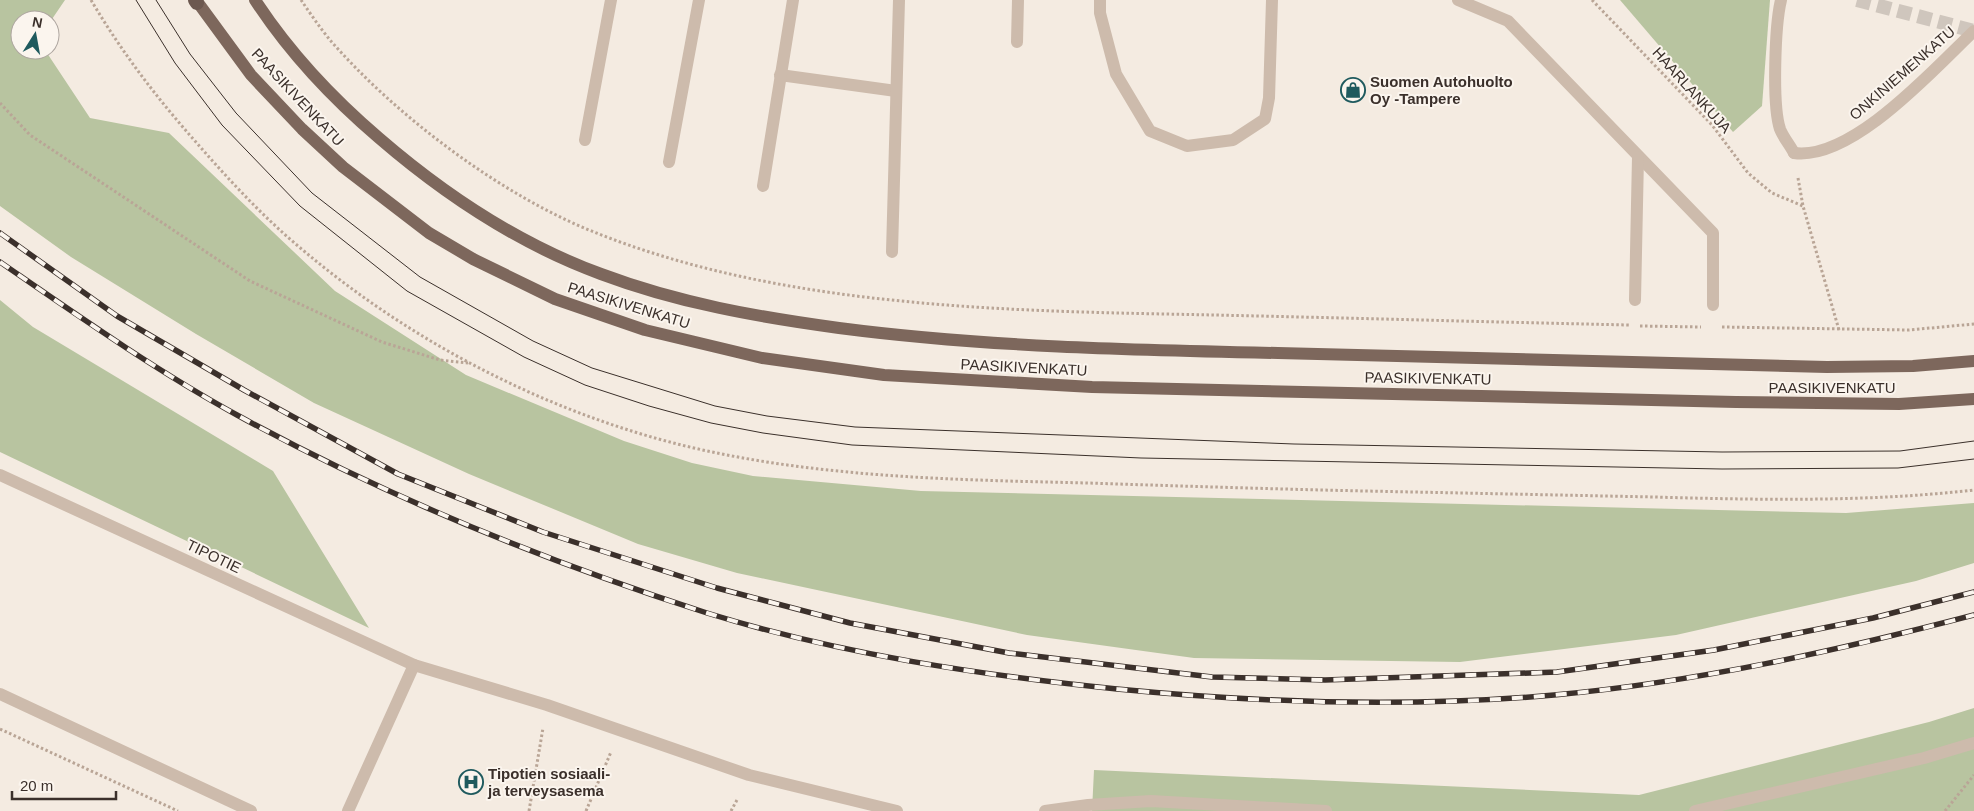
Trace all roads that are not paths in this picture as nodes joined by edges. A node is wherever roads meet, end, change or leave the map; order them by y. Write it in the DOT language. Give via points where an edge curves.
graph roads {
  1 [pos="255,0"];
  2 [pos="611,0"];
  3 [pos="699,0"];
  4 [pos="793,0"];
  5 [pos="899,0"];
  6 [pos="1018,0"];
  7 [pos="1100,0"];
  8 [pos="1272,0"];
  9 [pos="1458,0"];
  10 [pos="1781,0"];
  11 [pos="196,1"];
  12 [pos="1974,31"];
  13 [pos="1017,42"];
  14 [pos="780,75"];
  15 [pos="896,91"];
  16 [pos="585,140"];
  17 [pos="1638,157"];
  18 [pos="669,162"];
  19 [pos="763,186"];
  20 [pos="892,252"];
  21 [pos="1635,300"];
  22 [pos="1713,305"];
  23 [pos="1974,361"];
  24 [pos="1974,399"];
  25 [pos="0,475"];
  26 [pos="414,665"];
  27 [pos="0,694"];
  28 [pos="1974,743"];
  29 [pos="251,811"];
  30 [pos="348,811"];
  31 [pos="897,811"];
  32 [pos="1045,811"];
  33 [pos="1326,811"];
  34 [pos="1695,811"];
  1 -- 23 [label="main road, PAASIKIVENKATU" via="294,52 353,116 416,170 488,220 597,273 640,288 715,307 815,325 996,344 1827,366 1913,366"];
  2 -- 16 [label="street"];
  3 -- 18 [label="street"];
  4 -- 14 [label="street"];
  5 -- 15 [label="street"];
  6 -- 13 [label="street"];
  7 -- 8 [label="street" via="1100,13 1116,74 1150,131 1187,146 1233,140 1265,119 1270,98"];
  9 -- 17 [label="street" via="1508,21"];
  10 -- 12 [label="street, ONKINIEMENKATU" via="1776,108 1781,130 1794,153 1807,154 1832,148 1867,128"];
  11 -- 24 [label="main road, PAASIKIVENKATU" via="251,75 302,129 343,167 430,232 473,259 555,299 645,330 762,358 884,375 1092,387 1736,402 1900,404"];
  14 -- 15 [label="street"];
  14 -- 19 [label="street"];
  15 -- 20 [label="street"];
  17 -- 21 [label="street"];
  17 -- 22 [label="street" via="1713,233"];
  25 -- 26 [label="street, TIPOTIE"];
  26 -- 30 [label="street"];
  26 -- 31 [label="street, TIPOTIE" via="548,705 749,775"];
  27 -- 29 [label="street"];
  28 -- 34 [label="street" via="1924,758"];
  32 -- 33 [label="street" via="1151,801"];
}
